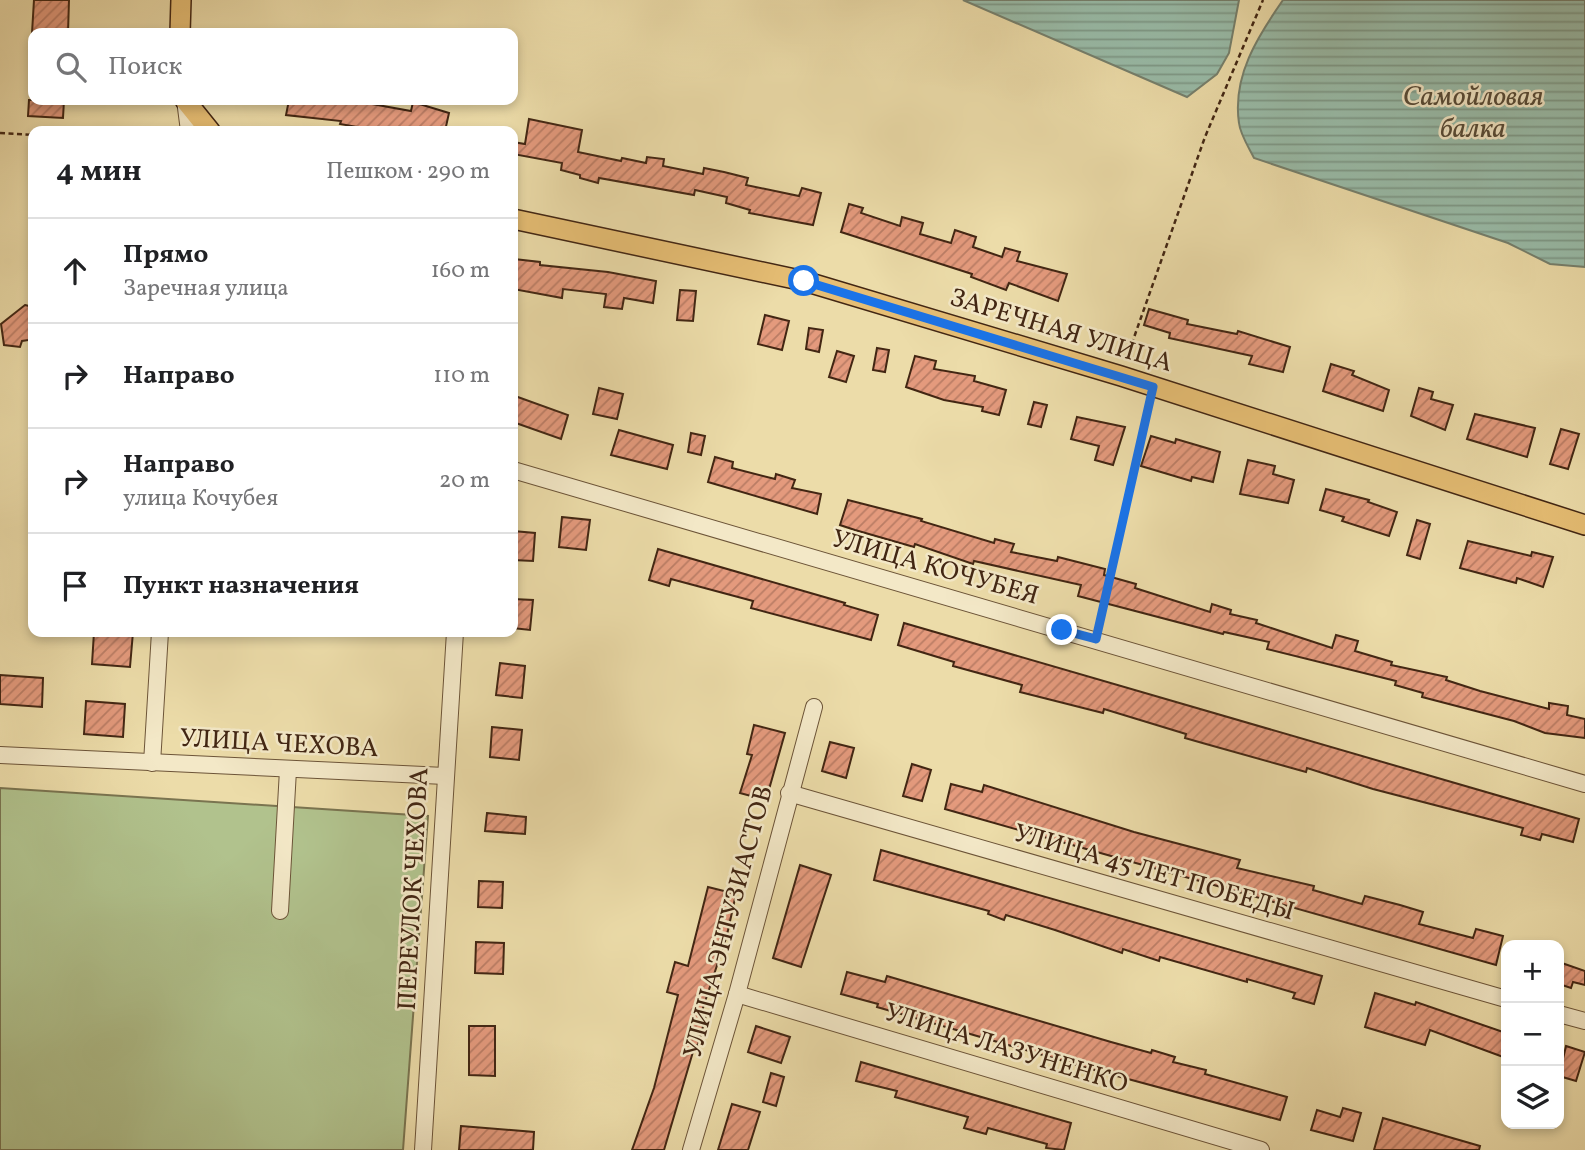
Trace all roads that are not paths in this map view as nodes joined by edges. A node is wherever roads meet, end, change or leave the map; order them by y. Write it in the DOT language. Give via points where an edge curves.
graph roads {
  1 [pos="181,0"];
  2 [pos="180,28"];
  3 [pos="185,105"];
  4 [pos="189,105"];
  5 [pos="188,126"];
  6 [pos="206,126"];
  7 [pos="518,220"];
  8 [pos="518,471"];
  9 [pos="1585,525"];
  10 [pos="160,637"];
  11 [pos="455,637"];
  12 [pos="814,707"];
  13 [pos="0,755"];
  14 [pos="152,763"];
  15 [pos="288,770"];
  16 [pos="445,776"];
  17 [pos="1585,784"];
  18 [pos="789,793"];
  19 [pos="280,911"];
  20 [pos="737,995"];
  21 [pos="1501,998"];
  22 [pos="1564,1015"];
  23 [pos="1585,1021"];
  24 [pos="423,1150"];
  25 [pos="691,1150"];
  26 [pos="1261,1150"];
  1 -- 2 [label="main road"];
  3 -- 5 [label="street"];
  4 -- 6 [label="main road"];
  7 -- 9 [label="main road, ЗАРЕЧНАЯ УЛИЦА" via="804,281 1121,376"];
  8 -- 17 [label="street, УЛИЦА КОЧУБЕЯ"];
  10 -- 14 [label="street, УЛИЦА ЧЕХОВА"];
  11 -- 16 [label="street, ПЕРЕУЛОК ЧЕХОВА"];
  12 -- 18 [label="street, УЛИЦА ЭНТУЗИАСТОВ"];
  13 -- 14 [label="street, УЛИЦА ЧЕХОВА"];
  14 -- 15 [label="street, УЛИЦА ЧЕХОВА"];
  15 -- 16 [label="street, УЛИЦА ЧЕХОВА"];
  15 -- 19 [label="street"];
  16 -- 24 [label="street, ПЕРЕУЛОК ЧЕХОВА"];
  18 -- 20 [label="street, УЛИЦА ЭНТУЗИАСТОВ"];
  18 -- 21 [label="street, УЛИЦА 45 ЛЕТ ПОБЕДЫ"];
  20 -- 25 [label="street, УЛИЦА ЭНТУЗИАСТОВ"];
  20 -- 26 [label="street, УЛИЦА ЛАЗУНЕНКО"];
  22 -- 23 [label="street"];
}
